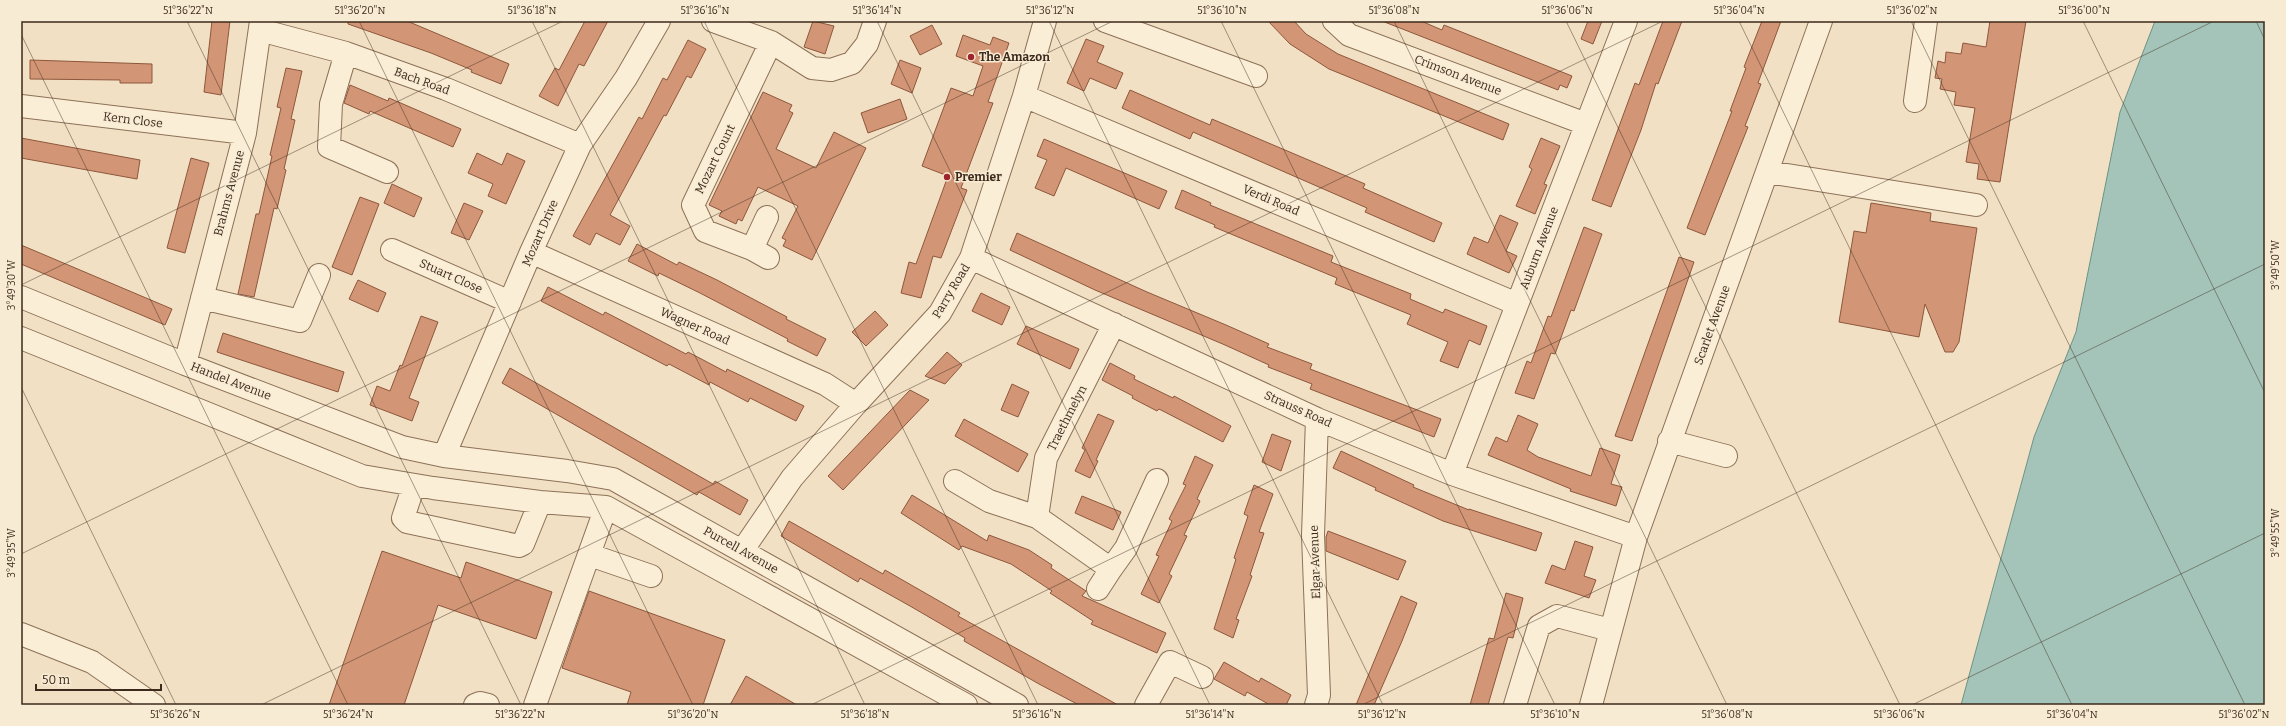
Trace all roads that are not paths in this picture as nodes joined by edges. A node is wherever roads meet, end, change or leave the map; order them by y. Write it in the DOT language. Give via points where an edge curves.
graph roads {
  1 [pos="659,21"];
  2 [pos="713,21"];
  3 [pos="875,21"];
  4 [pos="1045,21"];
  5 [pos="1105,21"];
  6 [pos="1334,21"];
  7 [pos="1626,21"];
  8 [pos="1821,21"];
  9 [pos="1926,21"];
  10 [pos="261,25"];
  11 [pos="771,42"];
  12 [pos="346,52"];
  13 [pos="1256,76"];
  14 [pos="1024,96"];
  15 [pos="1915,101"];
  16 [pos="21,106"];
  17 [pos="1586,124"];
  18 [pos="245,133"];
  19 [pos="580,145"];
  20 [pos="387,172"];
  21 [pos="1768,172"];
  22 [pos="1976,205"];
  23 [pos="767,217"];
  24 [pos="388,248"];
  25 [pos="531,252"];
  26 [pos="971,258"];
  27 [pos="319,275"];
  28 [pos="21,297"];
  29 [pos="202,298"];
  30 [pos="510,302"];
  31 [pos="1518,304"];
  32 [pos="1114,324"];
  33 [pos="21,338"];
  34 [pos="185,364"];
  35 [pos="856,404"];
  36 [pos="1317,419"];
  37 [pos="1669,441"];
  38 [pos="444,456"];
  39 [pos="1726,456"];
  40 [pos="1452,474"];
  41 [pos="1157,480"];
  42 [pos="955,481"];
  43 [pos="414,485"];
  44 [pos="540,502"];
  45 [pos="606,507"];
  46 [pos="1027,513"];
  47 [pos="1636,537"];
  48 [pos="742,551"];
  49 [pos="590,555"];
  50 [pos="1111,569"];
  51 [pos="651,576"];
  52 [pos="1098,589"];
  53 [pos="1610,630"];
  54 [pos="21,634"];
  55 [pos="1202,677"];
  56 [pos="154,705"];
  57 [pos="475,705"];
  58 [pos="488,705"];
  59 [pos="535,705"];
  60 [pos="966,705"];
  61 [pos="1018,705"];
  62 [pos="1146,705"];
  63 [pos="1316,705"];
  64 [pos="1515,705"];
  65 [pos="1591,705"];
  1 -- 19 [label="street, Mozart Drive" via="626,78"];
  2 -- 11 [label="street"];
  3 -- 11 [label="street" via="867,44 852,63 830,70 812,68"];
  4 -- 14 [label="street, Parry Road"];
  5 -- 13 [label="street"];
  6 -- 17 [label="street, Crimson Avenue" via="1349,34"];
  7 -- 17 [label="street, Auburn Avenue"];
  8 -- 21 [label="street, Scarlet Avenue"];
  9 -- 15 [label="street"];
  10 -- 12 [label="street, Bach Road"];
  10 -- 18 [label="street, Brahms Avenue"];
  11 -- 23 [label="street, Mozart Count" via="693,205 705,230 760,254"];
  12 -- 19 [label="street, Bach Road" via="446,89"];
  12 -- 20 [label="street" via="331,104 329,148"];
  14 -- 26 [label="street, Parry Road"];
  14 -- 31 [label="street, Verdi Road"];
  16 -- 18 [label="street, Kern Close"];
  17 -- 31 [label="street, Auburn Avenue"];
  18 -- 29 [label="street, Brahms Avenue"];
  19 -- 25 [label="street, Mozart Drive"];
  21 -- 22 [label="street"];
  21 -- 37 [label="street, Scarlet Avenue"];
  24 -- 30 [label="street, Stuart Close"];
  25 -- 30 [label="street, Mozart Drive"];
  25 -- 35 [label="street, Wagner Road" via="826,384"];
  26 -- 32 [label="street, Strauss Road"];
  26 -- 35 [label="street, Parry Road" via="940,313"];
  27 -- 29 [label="street" via="300,321"];
  28 -- 34 [label="street, Handel Avenue"];
  29 -- 34 [label="street, Brahms Avenue"];
  30 -- 38 [label="street, Mozart Drive"];
  31 -- 40 [label="street, Auburn Avenue"];
  32 -- 36 [label="street, Strauss Road"];
  32 -- 46 [label="street, Traethmelyn" via="1046,458"];
  33 -- 43 [label="street" via="362,476"];
  34 -- 38 [label="street, Handel Avenue" via="402,447"];
  35 -- 48 [label="street, Parry Road" via="792,478"];
  36 -- 40 [label="street, Strauss Road"];
  36 -- 63 [label="street, Elgar Avenue" via="1313,535 1319,695"];
  37 -- 39 [label="street"];
  37 -- 47 [label="street, Scarlet Avenue"];
  38 -- 48 [label="street, Purcell Avenue" via="613,479"];
  40 -- 47 [label="street, Strauss Road"];
  41 -- 50 [label="street" via="1126,548"];
  42 -- 46 [label="street" via="989,501"];
  43 -- 44 [label="street"];
  43 -- 44 [label="street" via="403,518 407,522 519,546"];
  44 -- 45 [label="street"];
  45 -- 49 [label="street"];
  45 -- 60 [label="street"];
  46 -- 50 [label="street"];
  47 -- 53 [label="street, Scarlet Avenue"];
  48 -- 61 [label="street, Purcell Avenue"];
  49 -- 51 [label="street"];
  49 -- 59 [label="street"];
  50 -- 52 [label="street"];
  53 -- 64 [label="street" via="1557,616 1539,626"];
  53 -- 65 [label="street, Scarlet Avenue"];
  54 -- 56 [label="street" via="92,662"];
  55 -- 62 [label="street" via="1170,662"];
  57 -- 58 [label="street"];
}
